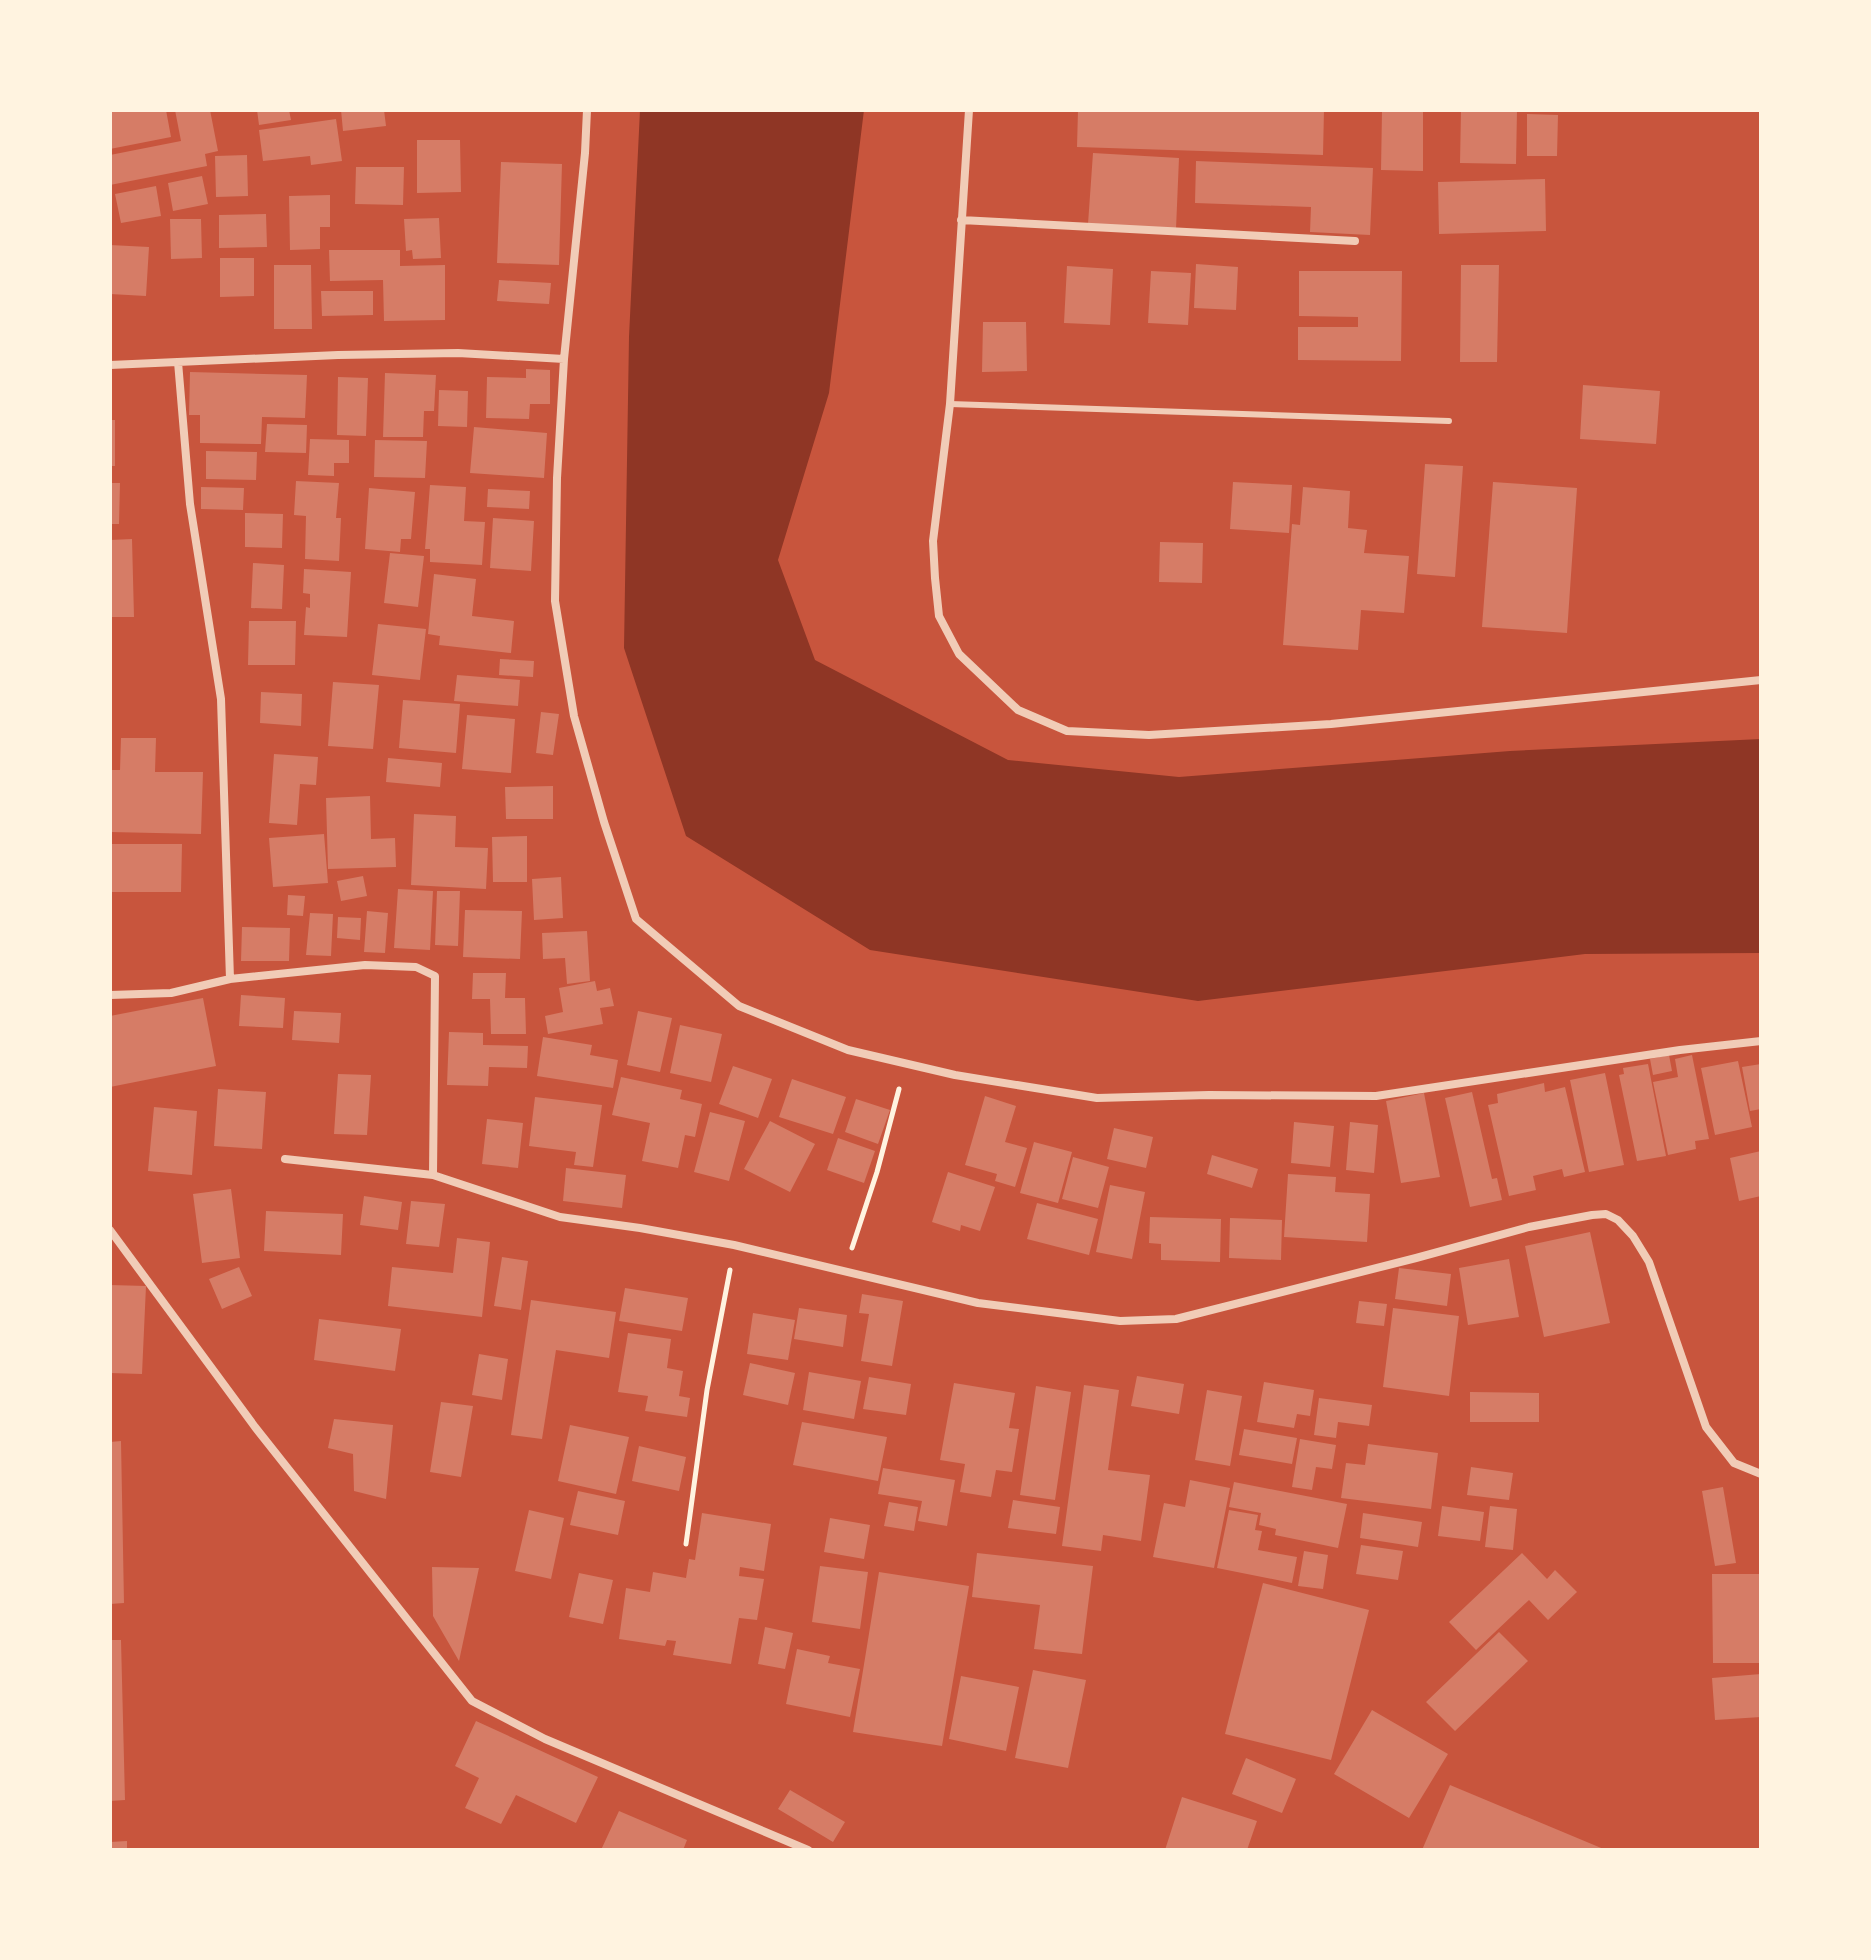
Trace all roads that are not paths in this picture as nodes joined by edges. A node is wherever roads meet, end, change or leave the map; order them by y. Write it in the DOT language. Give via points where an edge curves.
graph roads {
  1 [pos="587,110"];
  2 [pos="969,110"];
  3 [pos="961,220"];
  4 [pos="1355,241"];
  5 [pos="564,359"];
  6 [pos="178,362"];
  7 [pos="110,365"];
  8 [pos="950,404"];
  9 [pos="1449,421"];
  10 [pos="1761,680"];
  11 [pos="230,979"];
  12 [pos="110,995"];
  13 [pos="1761,1041"];
  14 [pos="285,1159"];
  15 [pos="433,1175"];
  16 [pos="110,1230"];
  17 [pos="1761,1474"];
  18 [pos="808,1850"];
  1 -- 5 [label="street"];
  2 -- 3 [label="street"];
  3 -- 4 [label="street"];
  3 -- 8 [label="street"];
  5 -- 6 [label="street" via="458,353"];
  5 -- 13 [label="street" via="555,601 574,716 636,919 739,1006 848,1050 955,1075 1097,1098 1376,1096"];
  6 -- 7 [label="street"];
  6 -- 11 [label="street" via="190,504 221,699"];
  8 -- 9 [label="lane"];
  8 -- 10 [label="street" via="933,541 939,616 959,654 999,693 1018,710 1067,731 1149,735 1331,724"];
  11 -- 12 [label="street" via="171,993"];
  11 -- 15 [label="street" via="365,965 416,967 435,976"];
  14 -- 15 [label="street"];
  15 -- 17 [label="street" via="560,1217 734,1245 978,1303 1120,1321 1176,1319 1529,1227 1606,1214 1633,1236 1649,1262 1706,1427 1734,1463"];
  16 -- 18 [label="street" via="255,1427 472,1701 545,1739"];
}
